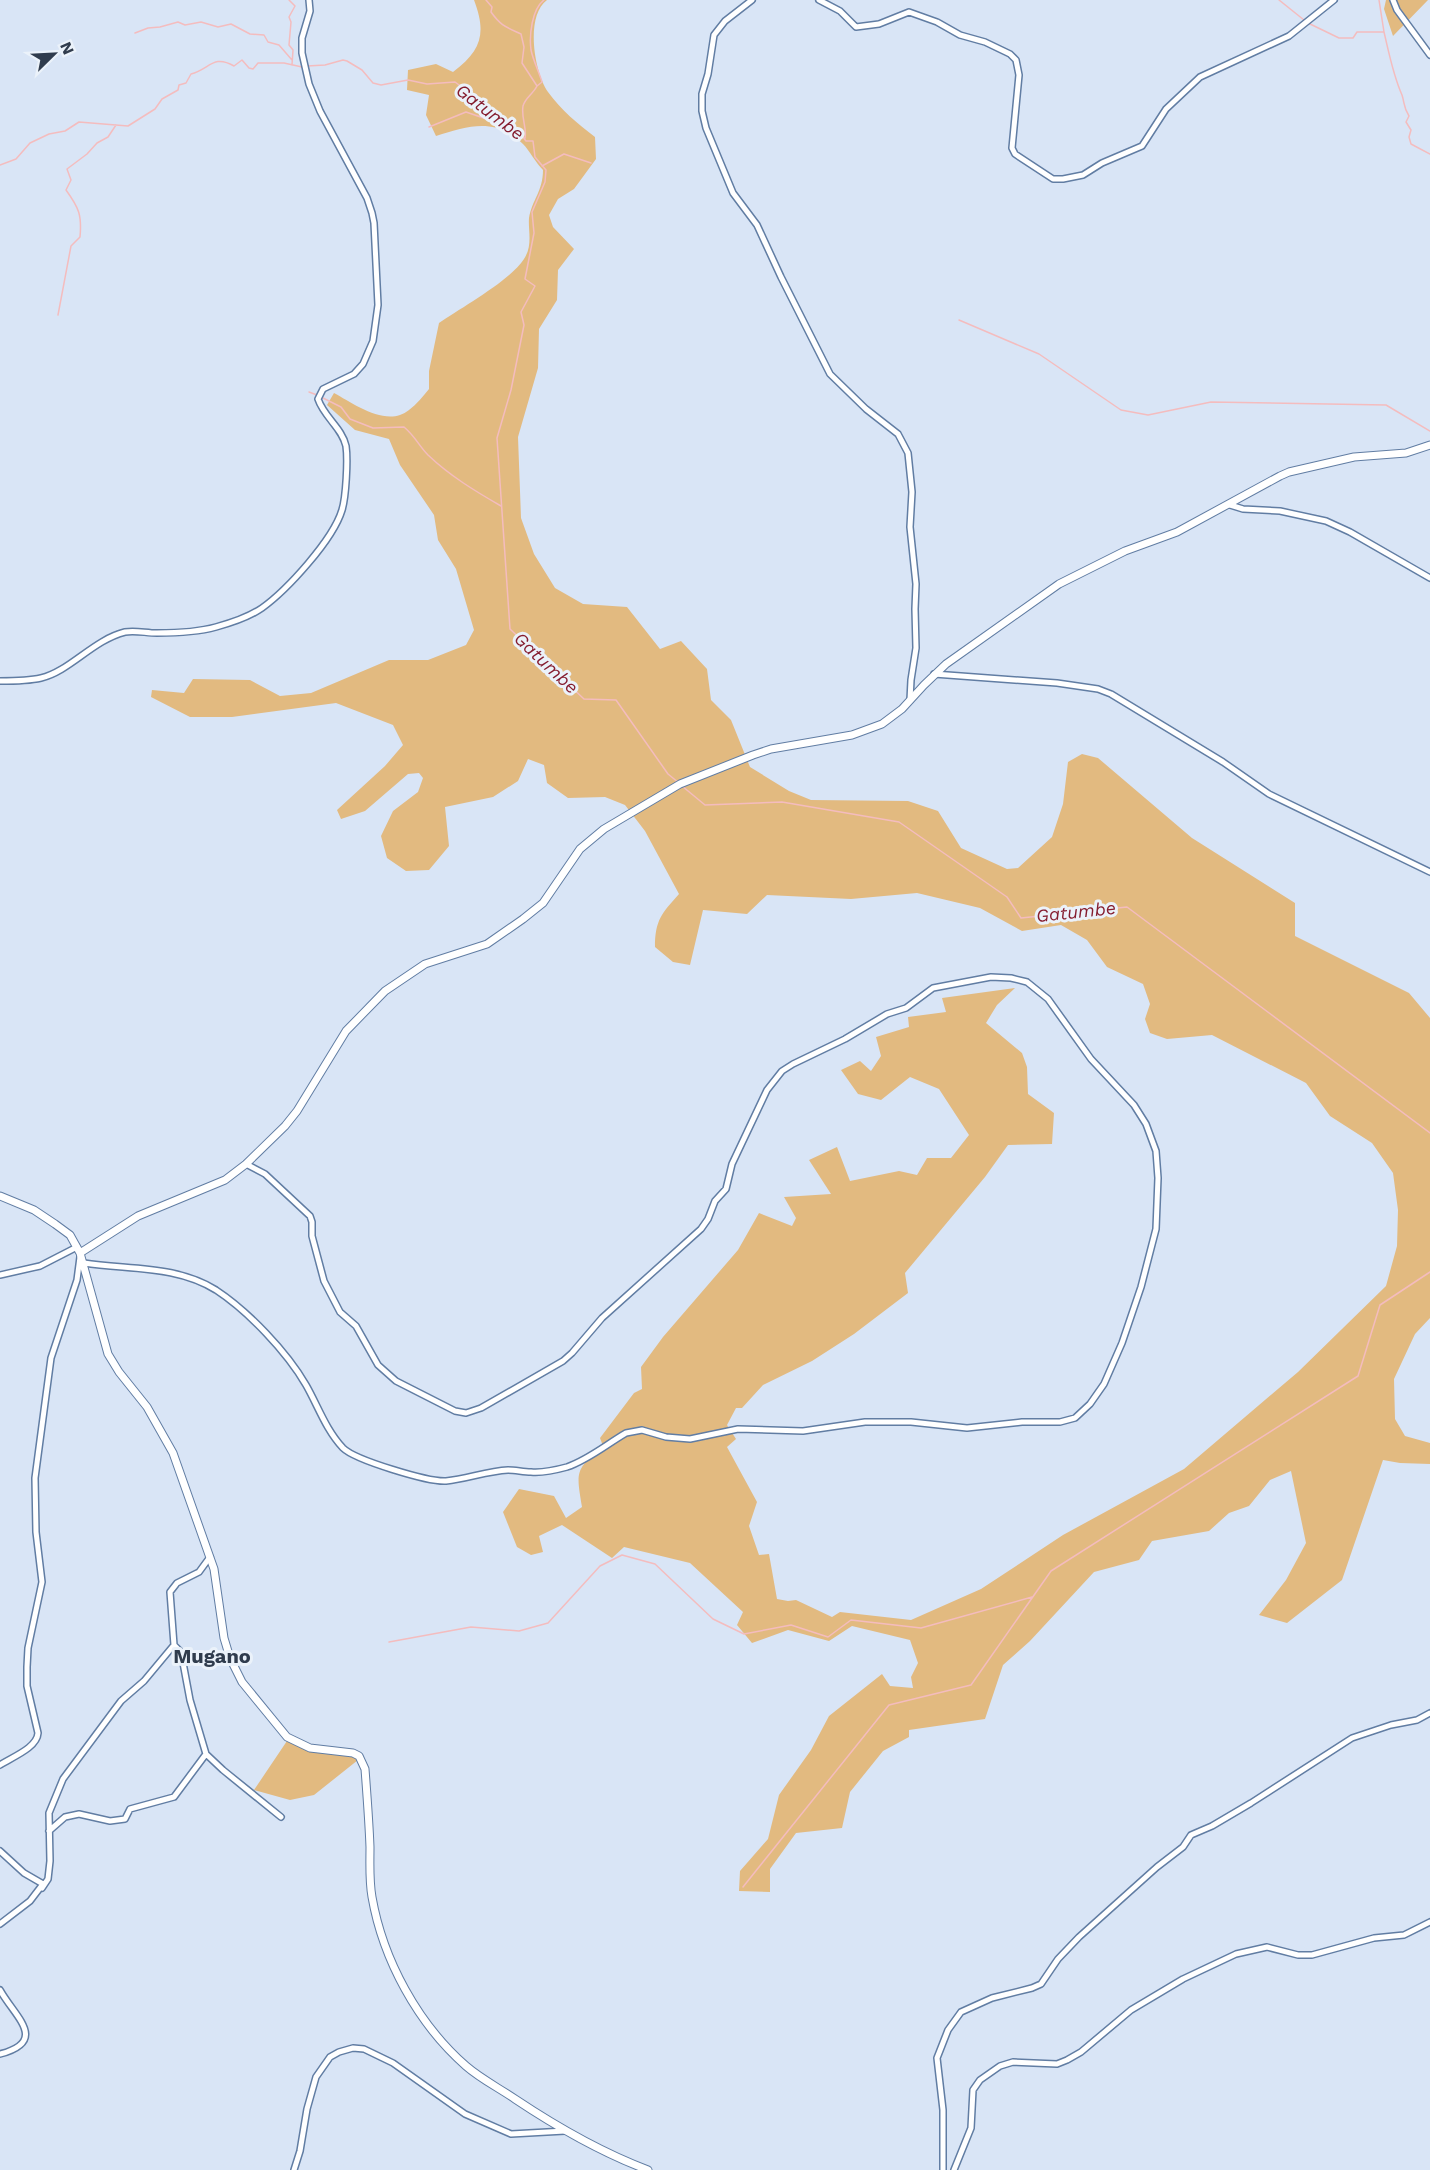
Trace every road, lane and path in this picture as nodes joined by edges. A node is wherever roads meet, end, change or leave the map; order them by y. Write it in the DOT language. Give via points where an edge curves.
graph roads {
  1 [pos="309,0"];
  2 [pos="752,0"];
  3 [pos="819,0"];
  4 [pos="1334,0"];
  5 [pos="1393,0"];
  6 [pos="1430,55"];
  7 [pos="1430,445"];
  8 [pos="1230,505"];
  9 [pos="1430,578"];
  10 [pos="934,674"];
  11 [pos="0,681"];
  12 [pos="910,700"];
  13 [pos="1430,872"];
  14 [pos="246,1164"];
  15 [pos="0,1196"];
  16 [pos="78,1250"];
  17 [pos="84,1263"];
  18 [pos="0,1275"];
  19 [pos="210,1557"];
  20 [pos="174,1645"];
  21 [pos="1430,1713"];
  22 [pos="206,1754"];
  23 [pos="0,1765"];
  24 [pos="281,1817"];
  25 [pos="48,1831"];
  26 [pos="0,1851"];
  27 [pos="42,1888"];
  28 [pos="1430,1923"];
  29 [pos="0,1924"];
  30 [pos="0,1990"];
  31 [pos="0,2054"];
  32 [pos="565,2131"];
  33 [pos="294,2170"];
  34 [pos="648,2170"];
  35 [pos="943,2170"];
  36 [pos="954,2170"];
  1 -- 11 [label="street" via="302,53 314,97 367,198 374,224 378,305 370,348 360,369 323,389 318,399 346,446 344,502 339,517 328,539 305,566 262,608 245,617 214,628 157,633 128,631 105,640 53,674"];
  2 -- 12 [label="street" via="714,35 702,111 733,193 757,225 830,374 898,434 908,453 916,584 916,648"];
  3 -- 4 [label="street" via="840,11 856,27 879,24 909,12 1010,54 1016,60 1019,75 1012,148 1053,179 1063,179 1083,175 1142,146 1166,109 1200,77 1288,36"];
  5 -- 6 [label="street"];
  7 -- 8 [label="main road" via="1406,453 1354,458 1289,472"];
  8 -- 9 [label="street" via="1326,521"];
  8 -- 10 [label="main road" via="1072,576"];
  10 -- 12 [label="main road"];
  10 -- 13 [label="street" via="1057,682 1111,694 1269,794"];
  12 -- 14 [label="main road" via="871,729 753,754 680,784 604,829 580,849 550,895 524,919 487,944 425,964 385,991 346,1030 285,1126"];
  14 -- 16 [label="main road" via="225,1180 155,1208"];
  14 -- 17 [label="street" via="265,1174 310,1216 324,1281 340,1312 356,1326 378,1365 404,1386 455,1412 466,1413 563,1361 609,1311 701,1229 726,1189 732,1164 767,1090 782,1071 912,1004 933,988 991,977 1027,982 1039,990 1058,1010 1091,1059 1134,1105 1156,1151 1156,1230 1122,1343 1104,1383 1075,1418 968,1428 865,1422 803,1431 732,1430 690,1439 642,1430 626,1433 565,1467 533,1473 509,1470 444,1481 360,1459 343,1448 302,1378 272,1341 218,1291 168,1272"];
  15 -- 16 [label="main road" via="56,1224 70,1235"];
  16 -- 17 [label="main road"];
  16 -- 18 [label="street" via="40,1266"];
  16 -- 23 [label="street" via="77,1280 51,1358 35,1478 42,1582 28,1648 27,1686 38,1739"];
  17 -- 19 [label="main road" via="108,1354 167,1440"];
  19 -- 20 [label="street" via="199,1572 177,1583 170,1593"];
  19 -- 32 [label="main road" via="224,1638 242,1682 287,1737 310,1748 353,1753 363,1763 372,1897 390,1957 414,2003 438,2037 466,2066"];
  20 -- 22 [label="street" via="181,1652"];
  20 -- 25 [label="street" via="121,1701 63,1779 49,1813"];
  21 -- 35 [label="street" via="1352,1738 1251,1803 1191,1835 1183,1847 1084,1932 1041,1984 961,2012 948,2030 937,2058"];
  22 -- 24 [label="street"];
  22 -- 25 [label="street" via="174,1797 130,1809 125,1819 110,1821 79,1814 65,1817"];
  25 -- 27 [label="street" via="49,1870"];
  26 -- 27 [label="street" via="24,1873 41,1882"];
  27 -- 29 [label="street"];
  28 -- 36 [label="street" via="1404,1935 1366,1940 1312,1955 1267,1947 1236,1954 1131,2010 1067,2060 1057,2064 1013,2062 1000,2066 973,2090 971,2128"];
  30 -- 31 [label="street" via="26,2030 24,2043"];
  32 -- 33 [label="street" via="511,2134 465,2114 393,2063 353,2048 330,2057 316,2078"];
  32 -- 34 [label="main road"];
}
